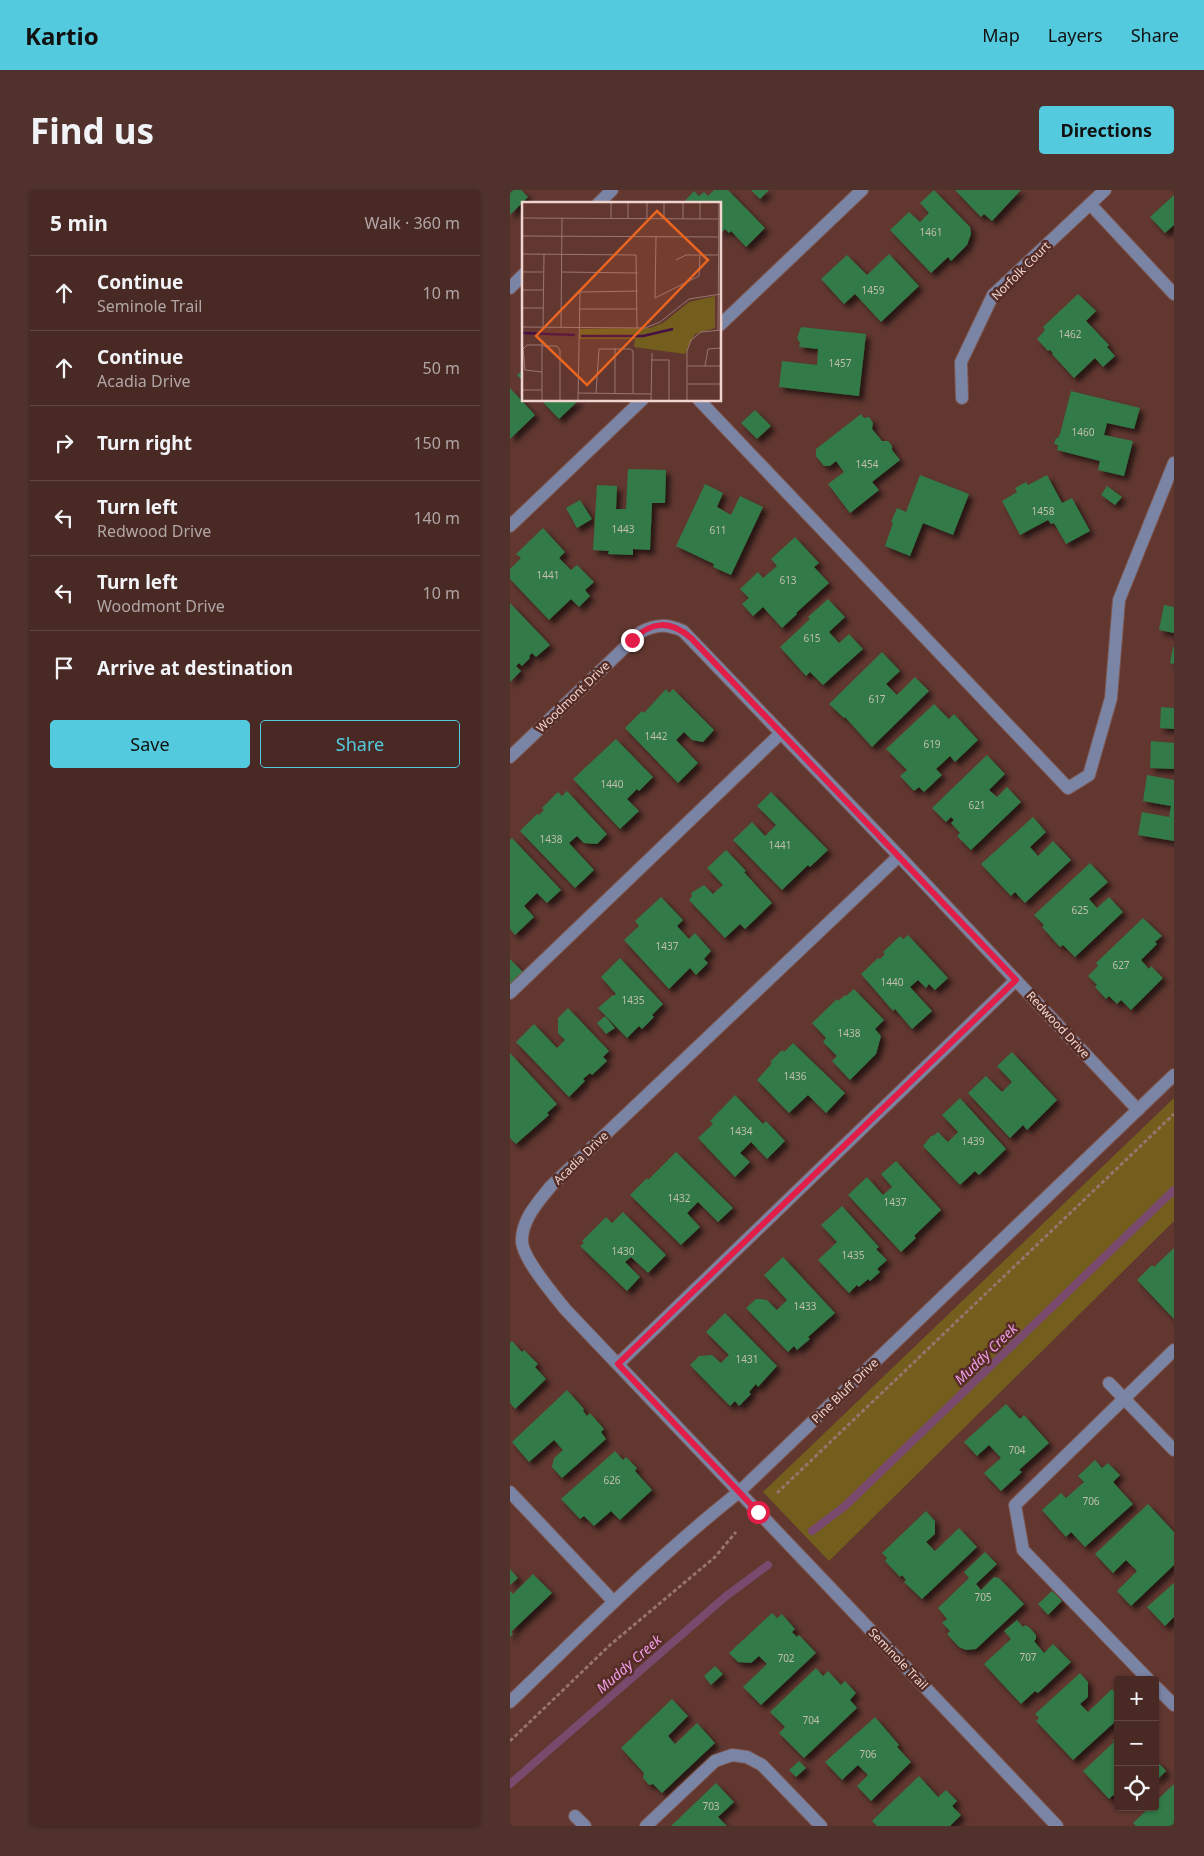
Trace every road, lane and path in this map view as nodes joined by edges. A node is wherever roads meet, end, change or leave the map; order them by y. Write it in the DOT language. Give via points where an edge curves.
graph roads {
  1 [pos="862,190"];
  2 [pos="1105,190"];
  3 [pos="608,191"];
  4 [pos="600,202"];
  5 [pos="1090,204"];
  6 [pos="522,276"];
  7 [pos="510,288"];
  8 [pos="1174,294"];
  9 [pos="721,324"];
  10 [pos="962,398"];
  11 [pos="641,401"];
  12 [pos="700,401"];
  13 [pos="1174,463"];
  14 [pos="510,526"];
  15 [pos="662,625"];
  16 [pos="781,733"];
  17 [pos="510,757"];
  18 [pos="899,856"];
  19 [pos="1016,980"];
  20 [pos="510,993"];
  21 [pos="1174,1074"];
  22 [pos="1138,1110"];
  23 [pos="1174,1114"];
  24 [pos="1174,1350"];
  25 [pos="618,1364"];
  26 [pos="1109,1383"];
  27 [pos="1124,1398"];
  28 [pos="1174,1450"];
  29 [pos="510,1492"];
  30 [pos="740,1492"];
  31 [pos="777,1493"];
  32 [pos="736,1532"];
  33 [pos="614,1602"];
  34 [pos="1145,1676"];
  35 [pos="1159,1690"];
  36 [pos="510,1702"];
  37 [pos="1174,1705"];
  38 [pos="510,1741"];
  39 [pos="576,1816"];
  40 [pos="585,1826"];
  41 [pos="646,1826"];
  42 [pos="821,1826"];
  43 [pos="1058,1826"];
  1 -- 9 [label="street"];
  2 -- 5 [label="street, Norfolk Court"];
  3 -- 4 [label="street"];
  5 -- 8 [label="street"];
  5 -- 10 [label="street, Norfolk Court" via="993,295 961,362"];
  6 -- 7 [label="street"];
  11 -- 14 [label="street"];
  12 -- 13 [label="street" via="1068,788 1089,775 1111,698 1119,600"];
  15 -- 16 [label="street, Redwood Drive" via="678,628 691,638"];
  15 -- 17 [label="street, Woodmont Drive" via="640,632"];
  16 -- 18 [label="street, Redwood Drive"];
  16 -- 20 [label="street"];
  18 -- 19 [label="street, Redwood Drive"];
  18 -- 25 [label="street, Acadia Drive" via="551,1186 533,1208 521,1241 526,1255 565,1309"];
  19 -- 22 [label="street, Redwood Drive"];
  19 -- 25 [label="street"];
  21 -- 22 [label="street, Pine Bluff Drive"];
  22 -- 30 [label="street, Pine Bluff Drive"];
  23 -- 31 [label="path"];
  24 -- 27 [label="street"];
  25 -- 30 [label="street, Acadia Drive"];
  26 -- 27 [label="street"];
  27 -- 28 [label="street"];
  27 -- 34 [label="street" via="1015,1505 1023,1550"];
  29 -- 33 [label="street"];
  30 -- 33 [label="street, Pine Bluff Drive"];
  30 -- 43 [label="street, Seminole Trail"];
  32 -- 38 [label="path" via="715,1556 610,1645"];
  33 -- 36 [label="street, Pine Bluff Drive"];
  35 -- 37 [label="street"];
  39 -- 40 [label="street"];
  41 -- 42 [label="street" via="715,1761 732,1755 747,1757 762,1765"];
}
